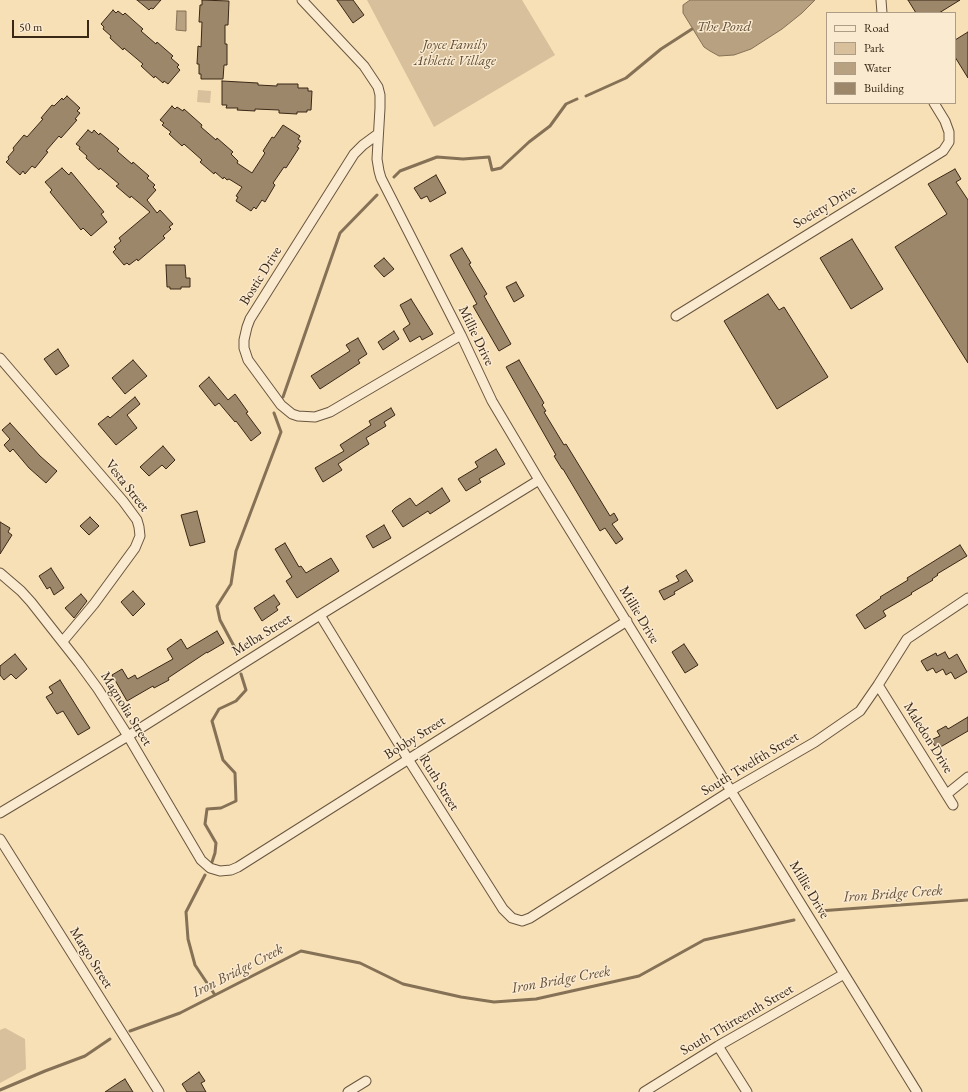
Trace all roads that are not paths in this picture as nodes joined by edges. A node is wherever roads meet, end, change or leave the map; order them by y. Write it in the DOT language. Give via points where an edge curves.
graph roads {
  1 [pos="302,0"];
  2 [pos="881,0"];
  3 [pos="882,12"];
  4 [pos="935,104"];
  5 [pos="378,134"];
  6 [pos="676,316"];
  7 [pos="461,334"];
  8 [pos="0,358"];
  9 [pos="539,480"];
  10 [pos="0,573"];
  11 [pos="968,598"];
  12 [pos="320,615"];
  13 [pos="627,621"];
  14 [pos="63,641"];
  15 [pos="878,685"];
  16 [pos="128,736"];
  17 [pos="408,759"];
  18 [pos="968,777"];
  19 [pos="732,790"];
  20 [pos="947,794"];
  21 [pos="954,805"];
  22 [pos="0,813"];
  23 [pos="0,839"];
  24 [pos="215,870"];
  25 [pos="515,920"];
  26 [pos="844,974"];
  27 [pos="718,1046"];
  28 [pos="366,1081"];
  29 [pos="159,1092"];
  30 [pos="348,1092"];
  31 [pos="644,1092"];
  32 [pos="747,1092"];
  33 [pos="917,1092"];
  1 -- 5 [label="street" via="375,81 380,95"];
  2 -- 3 [label="street"];
  4 -- 6 [label="street, Society Drive" via="949,132 949,142 942,151"];
  5 -- 7 [label="street, Millie Drive" via="377,158 381,178"];
  5 -- 7 [label="street, Bostic Drive" via="354,154 250,319 244,340 248,360 281,405 292,414 315,417 330,412"];
  7 -- 9 [label="street, Millie Drive" via="492,401"];
  8 -- 14 [label="street, Vesta Street" via="124,501 139,527 140,536 135,548"];
  9 -- 12 [label="street, Melba Street"];
  9 -- 13 [label="street, Millie Drive"];
  10 -- 14 [label="street, Magnolia Street" via="21,591"];
  11 -- 15 [label="street, South Twelfth Street" via="907,639"];
  12 -- 16 [label="street, Melba Street"];
  12 -- 17 [label="street, Ruth Street"];
  13 -- 17 [label="street, Bobby Street"];
  13 -- 19 [label="street, Millie Drive"];
  14 -- 16 [label="street, Magnolia Street"];
  15 -- 19 [label="street, South Twelfth Street" via="860,711 815,742"];
  15 -- 20 [label="street, Maledon Drive"];
  16 -- 22 [label="street, Melba Street"];
  16 -- 24 [label="street, Magnolia Street" via="198,855 206,866"];
  17 -- 24 [label="street, Bobby Street" via="238,867 227,871"];
  17 -- 25 [label="street, Ruth Street" via="503,909"];
  18 -- 20 [label="street"];
  19 -- 25 [label="street, South Twelfth Street" via="530,918"];
  19 -- 26 [label="street, Millie Drive"];
  20 -- 21 [label="street, Maledon Drive"];
  23 -- 29 [label="street, Margo Street"];
  26 -- 27 [label="street, South Thirteenth Street"];
  26 -- 33 [label="street, Millie Drive"];
  27 -- 31 [label="street, South Thirteenth Street"];
  27 -- 32 [label="street"];
  28 -- 30 [label="street"];
}
